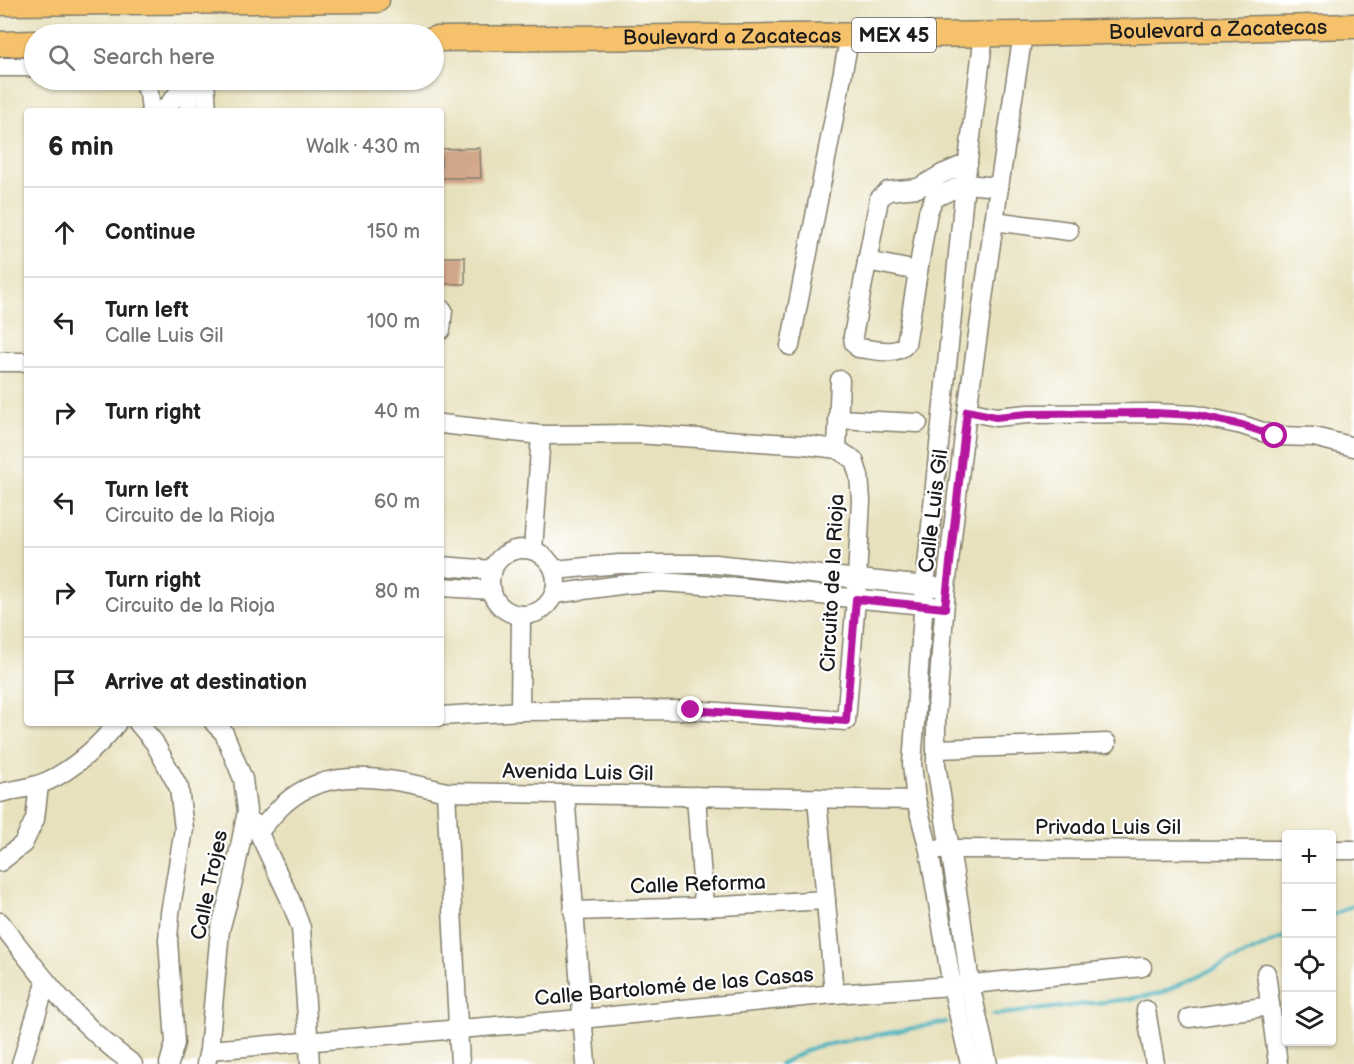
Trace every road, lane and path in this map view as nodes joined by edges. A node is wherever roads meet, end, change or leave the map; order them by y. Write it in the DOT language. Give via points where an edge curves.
graph roads {
  1 [pos="377,0"];
  2 [pos="33,1"];
  3 [pos="62,1"];
  4 [pos="216,1"];
  5 [pos="158,2"];
  6 [pos="0,3"];
  7 [pos="1354,26"];
  8 [pos="984,34"];
  9 [pos="1023,34"];
  10 [pos="850,36"];
  11 [pos="444,39"];
  12 [pos="24,43"];
  13 [pos="0,44"];
  14 [pos="0,67"];
  15 [pos="24,67"];
  16 [pos="147,90"];
  17 [pos="183,90"];
  18 [pos="192,90"];
  19 [pos="198,90"];
  20 [pos="151,108"];
  21 [pos="166,108"];
  22 [pos="189,108"];
  23 [pos="206,108"];
  24 [pos="968,163"];
  25 [pos="965,184"];
  26 [pos="999,187"];
  27 [pos="994,221"];
  28 [pos="1069,231"];
  29 [pos="867,261"];
  30 [pos="918,271"];
  31 [pos="790,346"];
  32 [pos="0,362"];
  33 [pos="24,362"];
  34 [pos="840,380"];
  35 [pos="967,411"];
  36 [pos="838,419"];
  37 [pos="918,423"];
  38 [pos="444,424"];
  39 [pos="541,435"];
  40 [pos="1354,447"];
  41 [pos="837,449"];
  42 [pos="533,550"];
  43 [pos="444,567"];
  44 [pos="493,570"];
  45 [pos="554,570"];
  46 [pos="857,579"];
  47 [pos="925,585"];
  48 [pos="444,587"];
  49 [pos="946,588"];
  50 [pos="492,590"];
  51 [pos="554,594"];
  52 [pos="856,599"];
  53 [pos="923,605"];
  54 [pos="945,608"];
  55 [pos="521,615"];
  56 [pos="520,711"];
  57 [pos="444,716"];
  58 [pos="115,726"];
  59 [pos="141,726"];
  60 [pos="217,726"];
  61 [pos="1107,743"];
  62 [pos="936,749"];
  63 [pos="39,785"];
  64 [pos="446,792"];
  65 [pos="0,793"];
  66 [pos="565,794"];
  67 [pos="696,796"];
  68 [pos="817,798"];
  69 [pos="916,800"];
  70 [pos="247,811"];
  71 [pos="258,831"];
  72 [pos="950,848"];
  73 [pos="929,850"];
  74 [pos="1282,850"];
  75 [pos="1336,850"];
  76 [pos="1354,850"];
  77 [pos="0,862"];
  78 [pos="826,900"];
  79 [pos="704,907"];
  80 [pos="573,911"];
  81 [pos="0,922"];
  82 [pos="1142,967"];
  83 [pos="1266,972"];
  84 [pos="46,983"];
  85 [pos="970,984"];
  86 [pos="952,986"];
  87 [pos="834,994"];
  88 [pos="1270,1006"];
  89 [pos="1146,1010"];
  90 [pos="1189,1018"];
  91 [pos="581,1019"];
  92 [pos="458,1028"];
  93 [pos="309,1041"];
  94 [pos="207,1057"];
  95 [pos="21,1064"];
  96 [pos="133,1064"];
  97 [pos="169,1064"];
  98 [pos="310,1064"];
  99 [pos="460,1064"];
  100 [pos="586,1064"];
  101 [pos="970,1064"];
  102 [pos="988,1064"];
  103 [pos="1155,1064"];
  104 [pos="1278,1064"];
  1 -- 4 [label="main road"];
  2 -- 3 [label="main road"];
  2 -- 6 [label="main road"];
  3 -- 5 [label="main road"];
  4 -- 5 [label="main road"];
  7 -- 9 [label="main road, Boulevard a Zacatecas / MEX 45"];
  8 -- 9 [label="main road, Boulevard a Zacatecas / MEX 45"];
  8 -- 10 [label="main road, Boulevard a Zacatecas / MEX 45"];
  8 -- 24 [label="street, Calle Luis Gil"];
  9 -- 26 [label="street, Calle Luis Gil"];
  10 -- 11 [label="main road, Boulevard a Zacatecas / MEX 45"];
  10 -- 31 [label="street"];
  12 -- 13 [label="main road"];
  14 -- 15 [label="street"];
  16 -- 20 [label="street"];
  17 -- 21 [label="street"];
  18 -- 22 [label="street"];
  19 -- 23 [label="street"];
  24 -- 25 [label="street, Calle Luis Gil"];
  24 -- 29 [label="street" via="918,188 888,190 879,199"];
  25 -- 26 [label="street"];
  25 -- 30 [label="street" via="934,198 927,212"];
  25 -- 47 [label="street, Calle Luis Gil"];
  26 -- 27 [label="street, Calle Luis Gil"];
  27 -- 28 [label="street"];
  27 -- 35 [label="street, Calle Luis Gil"];
  29 -- 30 [label="street"];
  29 -- 30 [label="street" via="853,336 858,348 895,352 906,344"];
  32 -- 33 [label="street"];
  34 -- 36 [label="street"];
  35 -- 40 [label="street" via="996,417 1196,415 1275,436 1314,437"];
  35 -- 49 [label="street, Calle Luis Gil"];
  36 -- 37 [label="street"];
  36 -- 41 [label="street"];
  38 -- 39 [label="street"];
  39 -- 41 [label="street" via="636,434"];
  39 -- 42 [label="street"];
  41 -- 46 [label="street, Circuito de la Rioja" via="854,460 859,476"];
  42 -- 44 [label="street" via="513,550"];
  42 -- 45 [label="street"];
  43 -- 44 [label="street"];
  44 -- 50 [label="street"];
  45 -- 46 [label="street" via="619,564 715,564"];
  45 -- 51 [label="street"];
  46 -- 47 [label="street"];
  46 -- 52 [label="street, Circuito de la Rioja"];
  47 -- 49 [label="street"];
  47 -- 53 [label="street, Calle Luis Gil"];
  48 -- 50 [label="street"];
  49 -- 54 [label="street, Calle Luis Gil"];
  50 -- 55 [label="street" via="502,607"];
  51 -- 52 [label="street" via="661,582"];
  51 -- 55 [label="street" via="541,610"];
  52 -- 53 [label="street"];
  52 -- 56 [label="street, Circuito de la Rioja" via="846,721 691,710"];
  53 -- 54 [label="street"];
  53 -- 69 [label="street, Calle Luis Gil" via="912,764"];
  54 -- 62 [label="street, Calle Luis Gil"];
  55 -- 56 [label="street"];
  56 -- 57 [label="street, Circuito de la Rioja"];
  58 -- 63 [label="street" via="104,741"];
  59 -- 97 [label="street" via="154,742 179,788 184,829 168,940 175,1043"];
  60 -- 70 [label="street, Calle Trojes" via="224,733 243,779"];
  61 -- 62 [label="street"];
  62 -- 72 [label="street, Calle Luis Gil"];
  63 -- 65 [label="street"];
  63 -- 77 [label="street" via="35,819 23,844"];
  64 -- 66 [label="street, Avenida Luis Gil"];
  64 -- 71 [label="street, Avenida Luis Gil" via="380,778 353,777 322,783 284,803"];
  64 -- 92 [label="street"];
  66 -- 67 [label="street, Avenida Luis Gil"];
  66 -- 80 [label="street"];
  67 -- 68 [label="street, Avenida Luis Gil"];
  67 -- 79 [label="street"];
  68 -- 69 [label="street, Avenida Luis Gil"];
  68 -- 78 [label="street"];
  69 -- 73 [label="street, Calle Luis Gil"];
  70 -- 71 [label="street"];
  70 -- 94 [label="street, Calle Trojes" via="220,930"];
  71 -- 93 [label="street" via="301,927"];
  72 -- 73 [label="street, Privada Luis Gil"];
  72 -- 74 [label="street, Privada Luis Gil"];
  72 -- 85 [label="street, Calle Luis Gil"];
  73 -- 86 [label="street, Calle Luis Gil"];
  75 -- 76 [label="street"];
  78 -- 79 [label="street, Calle Reforma"];
  78 -- 87 [label="street"];
  79 -- 80 [label="street, Calle Reforma"];
  80 -- 91 [label="street"];
  81 -- 84 [label="street"];
  82 -- 85 [label="street, Calle Bartolomé de las Casas"];
  83 -- 88 [label="street"];
  84 -- 95 [label="street"];
  84 -- 96 [label="street" via="109,1047"];
  85 -- 86 [label="street, Calle Bartolomé de las Casas"];
  85 -- 102 [label="street, Calle Luis Gil"];
  86 -- 87 [label="street, Calle Bartolomé de las Casas"];
  86 -- 101 [label="street, Calle Luis Gil"];
  87 -- 91 [label="street, Calle Bartolomé de las Casas"];
  88 -- 90 [label="street"];
  88 -- 104 [label="street"];
  89 -- 103 [label="street"];
  91 -- 92 [label="street, Calle Bartolomé de las Casas"];
  91 -- 100 [label="street"];
  92 -- 93 [label="street, Calle Bartolomé de las Casas"];
  92 -- 99 [label="street"];
  93 -- 94 [label="street, Calle Bartolomé de las Casas"];
  93 -- 98 [label="street"];
}
